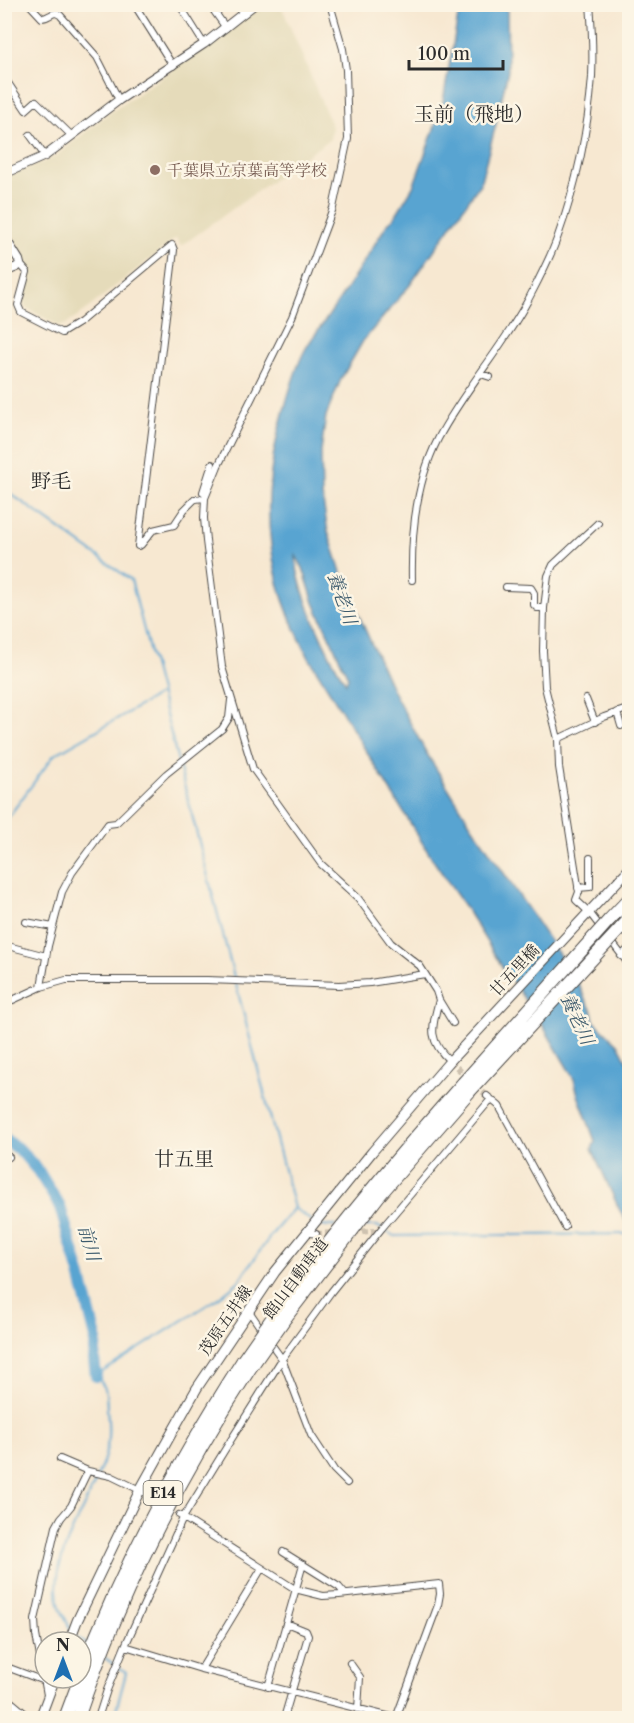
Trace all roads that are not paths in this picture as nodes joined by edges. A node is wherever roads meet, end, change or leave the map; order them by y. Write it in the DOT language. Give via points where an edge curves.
graph roads {
  1 [pos="29,4"];
  2 [pos="134,4"];
  3 [pos="179,4"];
  4 [pos="208,4"];
  5 [pos="238,4"];
  6 [pos="255,4"];
  7 [pos="330,4"];
  8 [pos="590,4"];
  9 [pos="245,13"];
  10 [pos="226,28"];
  11 [pos="204,44"];
  12 [pos="173,66"];
  13 [pos="4,77"];
  14 [pos="119,100"];
  15 [pos="30,135"];
  16 [pos="72,136"];
  17 [pos="45,156"];
  18 [pos="4,174"];
  19 [pos="4,236"];
  20 [pos="20,264"];
  21 [pos="4,272"];
  22 [pos="481,374"];
  23 [pos="490,377"];
  24 [pos="212,464"];
  25 [pos="188,494"];
  26 [pos="200,498"];
  27 [pos="598,524"];
  28 [pos="412,580"];
  29 [pos="507,587"];
  30 [pos="544,608"];
  31 [pos="231,697"];
  32 [pos="586,699"];
  33 [pos="630,708"];
  34 [pos="617,712"];
  35 [pos="595,722"];
  36 [pos="621,726"];
  37 [pos="558,739"];
  38 [pos="590,858"];
  39 [pos="630,868"];
  40 [pos="578,888"];
  41 [pos="630,898"];
  42 [pos="589,912"];
  43 [pos="630,918"];
  44 [pos="26,922"];
  45 [pos="53,927"];
  46 [pos="4,945"];
  47 [pos="630,947"];
  48 [pos="46,956"];
  49 [pos="621,956"];
  50 [pos="630,966"];
  51 [pos="425,974"];
  52 [pos="41,987"];
  53 [pos="439,1000"];
  54 [pos="4,1004"];
  55 [pos="453,1023"];
  56 [pos="461,1050"];
  57 [pos="450,1061"];
  58 [pos="466,1087"];
  59 [pos="565,1227"];
  60 [pos="249,1311"];
  61 [pos="282,1359"];
  62 [pos="60,1459"];
  63 [pos="88,1471"];
  64 [pos="347,1483"];
  65 [pos="144,1492"];
  66 [pos="181,1516"];
  67 [pos="284,1552"];
  68 [pos="303,1564"];
  69 [pos="262,1568"];
  70 [pos="295,1588"];
  71 [pos="345,1594"];
  72 [pos="286,1623"];
  73 [pos="36,1630"];
  74 [pos="74,1630"];
  75 [pos="125,1646"];
  76 [pos="93,1656"];
  77 [pos="350,1663"];
  78 [pos="4,1666"];
  79 [pos="201,1669"];
  80 [pos="33,1677"];
  81 [pos="268,1686"];
  82 [pos="46,1690"];
  83 [pos="50,1690"];
  84 [pos="78,1690"];
  85 [pos="82,1690"];
  86 [pos="291,1692"];
  87 [pos="4,1697"];
  88 [pos="47,1698"];
  89 [pos="358,1709"];
  90 [pos="29,1719"];
  91 [pos="40,1719"];
  92 [pos="65,1719"];
  93 [pos="78,1719"];
  94 [pos="98,1719"];
  95 [pos="284,1719"];
  96 [pos="395,1719"];
  1 -- 14 [label="street" via="42,18 53,13 60,15 97,57"];
  2 -- 12 [label="street"];
  3 -- 11 [label="street"];
  4 -- 10 [label="street"];
  5 -- 9 [label="street"];
  6 -- 9 [label="street"];
  7 -- 26 [label="street" via="346,70 348,139 333,208 292,317"];
  8 -- 22 [label="street" via="592,75 583,142 558,237 526,304"];
  9 -- 10 [label="street"];
  10 -- 11 [label="street"];
  11 -- 12 [label="street"];
  12 -- 14 [label="street"];
  13 -- 16 [label="street" via="26,110 36,101"];
  14 -- 16 [label="street"];
  15 -- 17 [label="street"];
  16 -- 17 [label="street"];
  17 -- 18 [label="street"];
  19 -- 20 [label="street"];
  20 -- 21 [label="street"];
  20 -- 26 [label="street" via="27,272 18,305 21,312 62,333 172,245 138,546 153,530 174,525 184,510"];
  22 -- 23 [label="street"];
  22 -- 28 [label="street" via="439,437 425,475 415,515"];
  24 -- 26 [label="street"];
  25 -- 26 [label="street"];
  26 -- 31 [label="street" via="222,667"];
  27 -- 30 [label="street" via="553,565"];
  29 -- 30 [label="street" via="531,588 534,605"];
  30 -- 37 [label="street" via="545,687"];
  31 -- 45 [label="street" via="229,718 222,729 166,774 116,823 108,824 72,873 62,892"];
  31 -- 51 [label="street" via="250,762 260,780 321,864 358,898 391,943"];
  32 -- 35 [label="street"];
  33 -- 34 [label="street"];
  34 -- 35 [label="street"];
  34 -- 36 [label="street"];
  35 -- 37 [label="street"];
  37 -- 40 [label="street"];
  38 -- 40 [label="street" via="590,887"];
  39 -- 42 [label="main road"];
  40 -- 42 [label="street" via="576,900"];
  41 -- 58 [label="highway, 館山自動車道 / E14, bridge"];
  42 -- 49 [label="street"];
  42 -- 56 [label="main road, 廿五里橋"];
  43 -- 58 [label="highway, 館山自動車道 / E14, bridge"];
  44 -- 45 [label="street"];
  45 -- 48 [label="street"];
  46 -- 48 [label="street"];
  47 -- 49 [label="street"];
  48 -- 52 [label="street"];
  49 -- 50 [label="street"];
  51 -- 52 [label="street" via="339,985 66,980"];
  51 -- 53 [label="street"];
  52 -- 54 [label="street"];
  53 -- 55 [label="street"];
  53 -- 57 [label="street" via="432,1029 434,1042"];
  56 -- 57 [label="main road, 茂原五井線"];
  57 -- 60 [label="main road, 茂原五井線" via="275,1272"];
  58 -- 76 [label="highway, 館山自動車道 / E14, bridge" via="369,1191 305,1272 282,1314 199,1428 132,1554"];
  59 -- 61 [label="street" via="499,1106 489,1098 377,1231"];
  60 -- 61 [label="street"];
  60 -- 65 [label="main road, 茂原五井線" via="197,1388"];
  61 -- 64 [label="street" via="311,1436"];
  61 -- 66 [label="street"];
  62 -- 63 [label="street"];
  63 -- 65 [label="street" via="111,1476"];
  63 -- 73 [label="street" via="56,1527 35,1620"];
  65 -- 74 [label="main road, 茂原五井線"];
  66 -- 69 [label="street"];
  66 -- 75 [label="street"];
  67 -- 68 [label="street"];
  68 -- 70 [label="street"];
  68 -- 71 [label="street"];
  69 -- 70 [label="street"];
  69 -- 79 [label="street"];
  70 -- 71 [label="street" via="322,1596"];
  70 -- 72 [label="street"];
  71 -- 96 [label="street" via="439,1584 438,1605"];
  72 -- 81 [label="street"];
  72 -- 86 [label="street" via="308,1635"];
  75 -- 79 [label="street"];
  75 -- 94 [label="street"];
  77 -- 89 [label="street" via="360,1677"];
  78 -- 80 [label="street"];
  79 -- 81 [label="street"];
  81 -- 86 [label="street"];
  82 -- 88 [label="street"];
  83 -- 88 [label="main road"];
  84 -- 92 [label="highway, 館山自動車道 / E14"];
  85 -- 93 [label="highway, 館山自動車道 / E14"];
  86 -- 89 [label="street"];
  86 -- 95 [label="street"];
  87 -- 90 [label="street"];
  88 -- 91 [label="main road"];
  89 -- 96 [label="street"];
}
